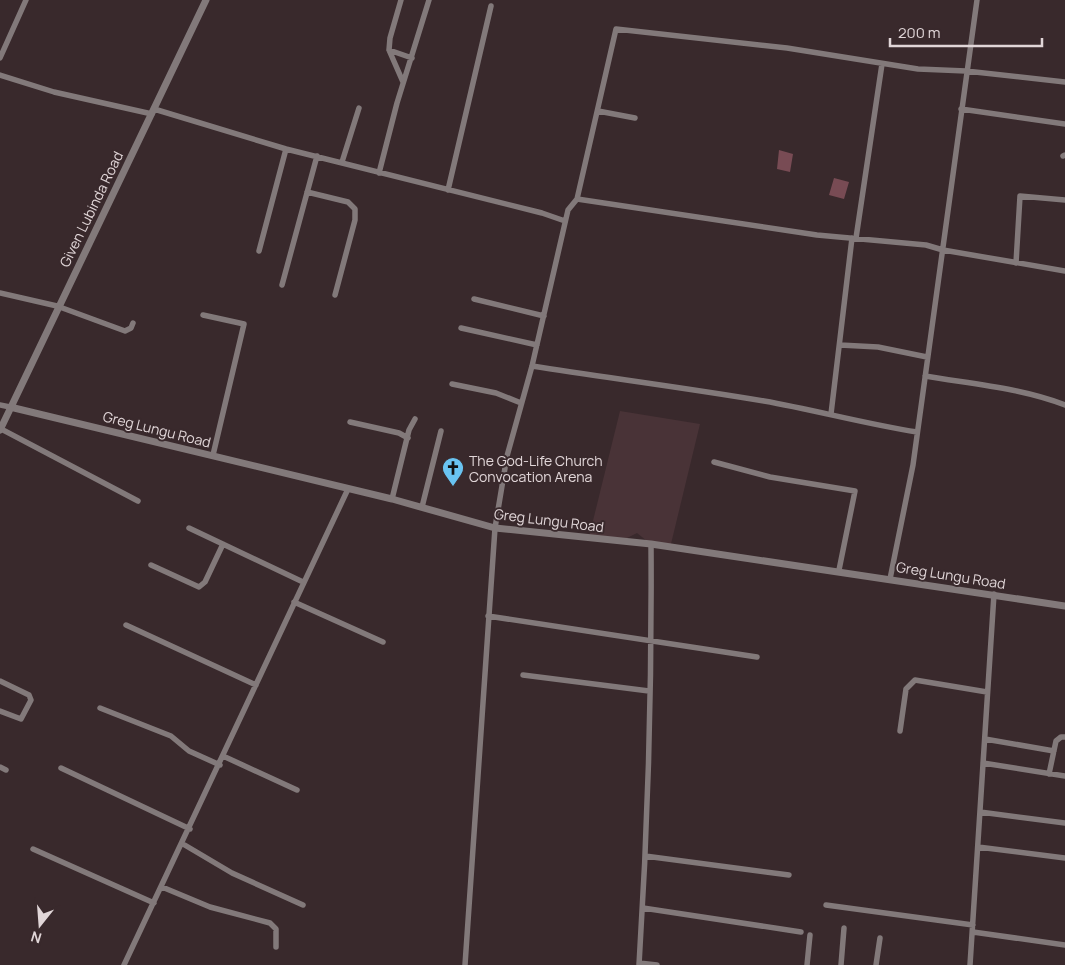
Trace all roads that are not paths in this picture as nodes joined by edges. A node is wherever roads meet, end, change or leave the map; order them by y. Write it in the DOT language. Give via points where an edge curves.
graph roads {
  1 [pos="26,0"];
  2 [pos="206,0"];
  3 [pos="401,0"];
  4 [pos="429,0"];
  5 [pos="977,0"];
  6 [pos="491,6"];
  7 [pos="389,50"];
  8 [pos="0,58"];
  9 [pos="412,58"];
  10 [pos="882,64"];
  11 [pos="966,71"];
  12 [pos="0,75"];
  13 [pos="404,82"];
  14 [pos="1065,82"];
  15 [pos="359,108"];
  16 [pos="962,109"];
  17 [pos="153,111"];
  18 [pos="598,111"];
  19 [pos="635,118"];
  20 [pos="1065,124"];
  21 [pos="286,149"];
  22 [pos="317,156"];
  23 [pos="342,162"];
  24 [pos="379,172"];
  25 [pos="448,190"];
  26 [pos="307,192"];
  27 [pos="577,199"];
  28 [pos="1065,200"];
  29 [pos="565,221"];
  30 [pos="854,238"];
  31 [pos="943,250"];
  32 [pos="260,251"];
  33 [pos="1016,263"];
  34 [pos="1065,271"];
  35 [pos="282,285"];
  36 [pos="0,293"];
  37 [pos="335,295"];
  38 [pos="474,299"];
  39 [pos="57,306"];
  40 [pos="203,315"];
  41 [pos="544,316"];
  42 [pos="133,323"];
  43 [pos="461,328"];
  44 [pos="537,345"];
  45 [pos="840,345"];
  46 [pos="927,356"];
  47 [pos="532,366"];
  48 [pos="925,376"];
  49 [pos="452,384"];
  50 [pos="521,403"];
  51 [pos="0,405"];
  52 [pos="1065,405"];
  53 [pos="10,407"];
  54 [pos="831,414"];
  55 [pos="414,419"];
  56 [pos="350,422"];
  57 [pos="0,430"];
  58 [pos="441,431"];
  59 [pos="917,432"];
  60 [pos="408,438"];
  61 [pos="213,455"];
  62 [pos="714,462"];
  63 [pos="348,489"];
  64 [pos="392,499"];
  65 [pos="138,501"];
  66 [pos="422,507"];
  67 [pos="189,528"];
  68 [pos="495,528"];
  69 [pos="223,544"];
  70 [pos="651,544"];
  71 [pos="151,565"];
  72 [pos="839,570"];
  73 [pos="890,579"];
  74 [pos="303,582"];
  75 [pos="994,594"];
  76 [pos="294,602"];
  77 [pos="1065,606"];
  78 [pos="488,616"];
  79 [pos="126,625"];
  80 [pos="383,642"];
  81 [pos="651,642"];
  82 [pos="756,657"];
  83 [pos="524,675"];
  84 [pos="0,680"];
  85 [pos="256,685"];
  86 [pos="649,691"];
  87 [pos="988,692"];
  88 [pos="100,708"];
  89 [pos="0,711"];
  90 [pos="900,731"];
  91 [pos="1065,737"];
  92 [pos="985,739"];
  93 [pos="1054,751"];
  94 [pos="224,756"];
  95 [pos="984,763"];
  96 [pos="220,765"];
  97 [pos="62,768"];
  98 [pos="1049,774"];
  99 [pos="1065,776"];
  100 [pos="297,790"];
  101 [pos="980,812"];
  102 [pos="1065,823"];
  103 [pos="190,829"];
  104 [pos="183,844"];
  105 [pos="978,847"];
  106 [pos="33,849"];
  107 [pos="645,856"];
  108 [pos="1065,858"];
  109 [pos="789,875"];
  110 [pos="162,887"];
  111 [pos="154,903"];
  112 [pos="826,905"];
  113 [pos="303,906"];
  114 [pos="643,908"];
  115 [pos="844,928"];
  116 [pos="973,928"];
  117 [pos="801,932"];
  118 [pos="810,935"];
  119 [pos="880,938"];
  120 [pos="1065,945"];
  121 [pos="276,947"];
  122 [pos="639,964"];
  123 [pos="124,965"];
  124 [pos="465,965"];
  125 [pos="656,965"];
  126 [pos="807,965"];
  127 [pos="841,965"];
  128 [pos="876,965"];
  129 [pos="970,965"];
  1 -- 8 [label="street"];
  2 -- 17 [label="street, Given Lubinda Road"];
  3 -- 7 [label="street"];
  4 -- 9 [label="street"];
  5 -- 11 [label="street"];
  6 -- 25 [label="street"];
  7 -- 9 [label="street"];
  7 -- 13 [label="street"];
  9 -- 13 [label="street"];
  10 -- 11 [label="street"];
  10 -- 18 [label="street" via="798,49 619,28 614,32"];
  10 -- 30 [label="street"];
  11 -- 14 [label="street"];
  11 -- 16 [label="street"];
  12 -- 17 [label="street" via="54,92"];
  13 -- 24 [label="street"];
  15 -- 23 [label="street"];
  16 -- 20 [label="street"];
  16 -- 31 [label="street"];
  17 -- 21 [label="street"];
  17 -- 39 [label="street, Given Lubinda Road"];
  18 -- 19 [label="street"];
  18 -- 27 [label="street"];
  21 -- 22 [label="street"];
  21 -- 32 [label="street"];
  22 -- 23 [label="street"];
  22 -- 26 [label="street"];
  23 -- 24 [label="street"];
  24 -- 25 [label="street"];
  25 -- 29 [label="street"];
  26 -- 35 [label="street"];
  26 -- 37 [label="street" via="348,202 355,209"];
  27 -- 29 [label="street" via="571,204"];
  27 -- 30 [label="street"];
  28 -- 33 [label="street" via="1020,196"];
  29 -- 41 [label="street"];
  30 -- 31 [label="street" via="926,245"];
  30 -- 45 [label="street"];
  31 -- 33 [label="street"];
  31 -- 46 [label="street"];
  33 -- 34 [label="street"];
  36 -- 39 [label="street"];
  38 -- 41 [label="street"];
  39 -- 42 [label="street" via="125,331"];
  39 -- 53 [label="street, Given Lubinda Road"];
  40 -- 61 [label="street" via="244,324"];
  41 -- 44 [label="street"];
  43 -- 44 [label="street"];
  44 -- 47 [label="street"];
  45 -- 46 [label="street" via="878,347"];
  45 -- 54 [label="street"];
  46 -- 48 [label="street"];
  47 -- 50 [label="street"];
  47 -- 54 [label="street" via="736,396"];
  48 -- 52 [label="street" via="1029,394"];
  48 -- 59 [label="street"];
  49 -- 50 [label="street" via="496,393"];
  50 -- 68 [label="street" via="507,456"];
  51 -- 53 [label="street"];
  53 -- 57 [label="street, Given Lubinda Road"];
  53 -- 61 [label="street, Greg Lungu Road"];
  54 -- 59 [label="street"];
  55 -- 60 [label="street"];
  56 -- 60 [label="street"];
  57 -- 65 [label="street"];
  58 -- 66 [label="street"];
  59 -- 73 [label="street"];
  60 -- 64 [label="street"];
  61 -- 63 [label="street, Greg Lungu Road"];
  62 -- 72 [label="street" via="770,477 855,491"];
  63 -- 64 [label="street, Greg Lungu Road"];
  63 -- 74 [label="street"];
  64 -- 66 [label="street, Greg Lungu Road"];
  66 -- 68 [label="street, Greg Lungu Road"];
  67 -- 69 [label="street"];
  68 -- 70 [label="street, Greg Lungu Road"];
  68 -- 78 [label="street"];
  69 -- 71 [label="street" via="205,582 199,587"];
  69 -- 74 [label="street"];
  70 -- 72 [label="street, Greg Lungu Road"];
  70 -- 81 [label="street"];
  72 -- 73 [label="street, Greg Lungu Road"];
  73 -- 75 [label="street, Greg Lungu Road"];
  74 -- 76 [label="street"];
  75 -- 77 [label="street, Greg Lungu Road"];
  75 -- 87 [label="street"];
  76 -- 80 [label="street"];
  76 -- 85 [label="street"];
  78 -- 81 [label="street"];
  78 -- 124 [label="street"];
  79 -- 85 [label="street"];
  81 -- 82 [label="street"];
  81 -- 86 [label="street"];
  83 -- 86 [label="street"];
  84 -- 89 [label="street" via="29,694 31,700 21,719"];
  85 -- 94 [label="street"];
  86 -- 107 [label="street"];
  87 -- 90 [label="street" via="915,680 906,689"];
  87 -- 92 [label="street"];
  88 -- 96 [label="street" via="171,736 189,751"];
  91 -- 93 [label="street" via="1058,738"];
  92 -- 93 [label="street"];
  92 -- 95 [label="street"];
  93 -- 98 [label="street"];
  94 -- 96 [label="street"];
  94 -- 100 [label="street"];
  95 -- 98 [label="street"];
  95 -- 101 [label="street"];
  96 -- 103 [label="street"];
  97 -- 103 [label="street"];
  98 -- 99 [label="street"];
  101 -- 102 [label="street"];
  101 -- 105 [label="street"];
  103 -- 104 [label="street"];
  104 -- 110 [label="street"];
  104 -- 113 [label="street" via="232,873"];
  105 -- 108 [label="street"];
  105 -- 116 [label="street"];
  106 -- 111 [label="street"];
  107 -- 109 [label="street"];
  107 -- 114 [label="street"];
  110 -- 111 [label="street"];
  110 -- 121 [label="street" via="210,907 270,923 276,929"];
  111 -- 123 [label="street"];
  112 -- 116 [label="street"];
  114 -- 117 [label="street"];
  114 -- 122 [label="street"];
  115 -- 127 [label="street"];
  116 -- 120 [label="street"];
  116 -- 129 [label="street"];
  118 -- 126 [label="street"];
  119 -- 128 [label="street"];
  122 -- 125 [label="street"];
}
